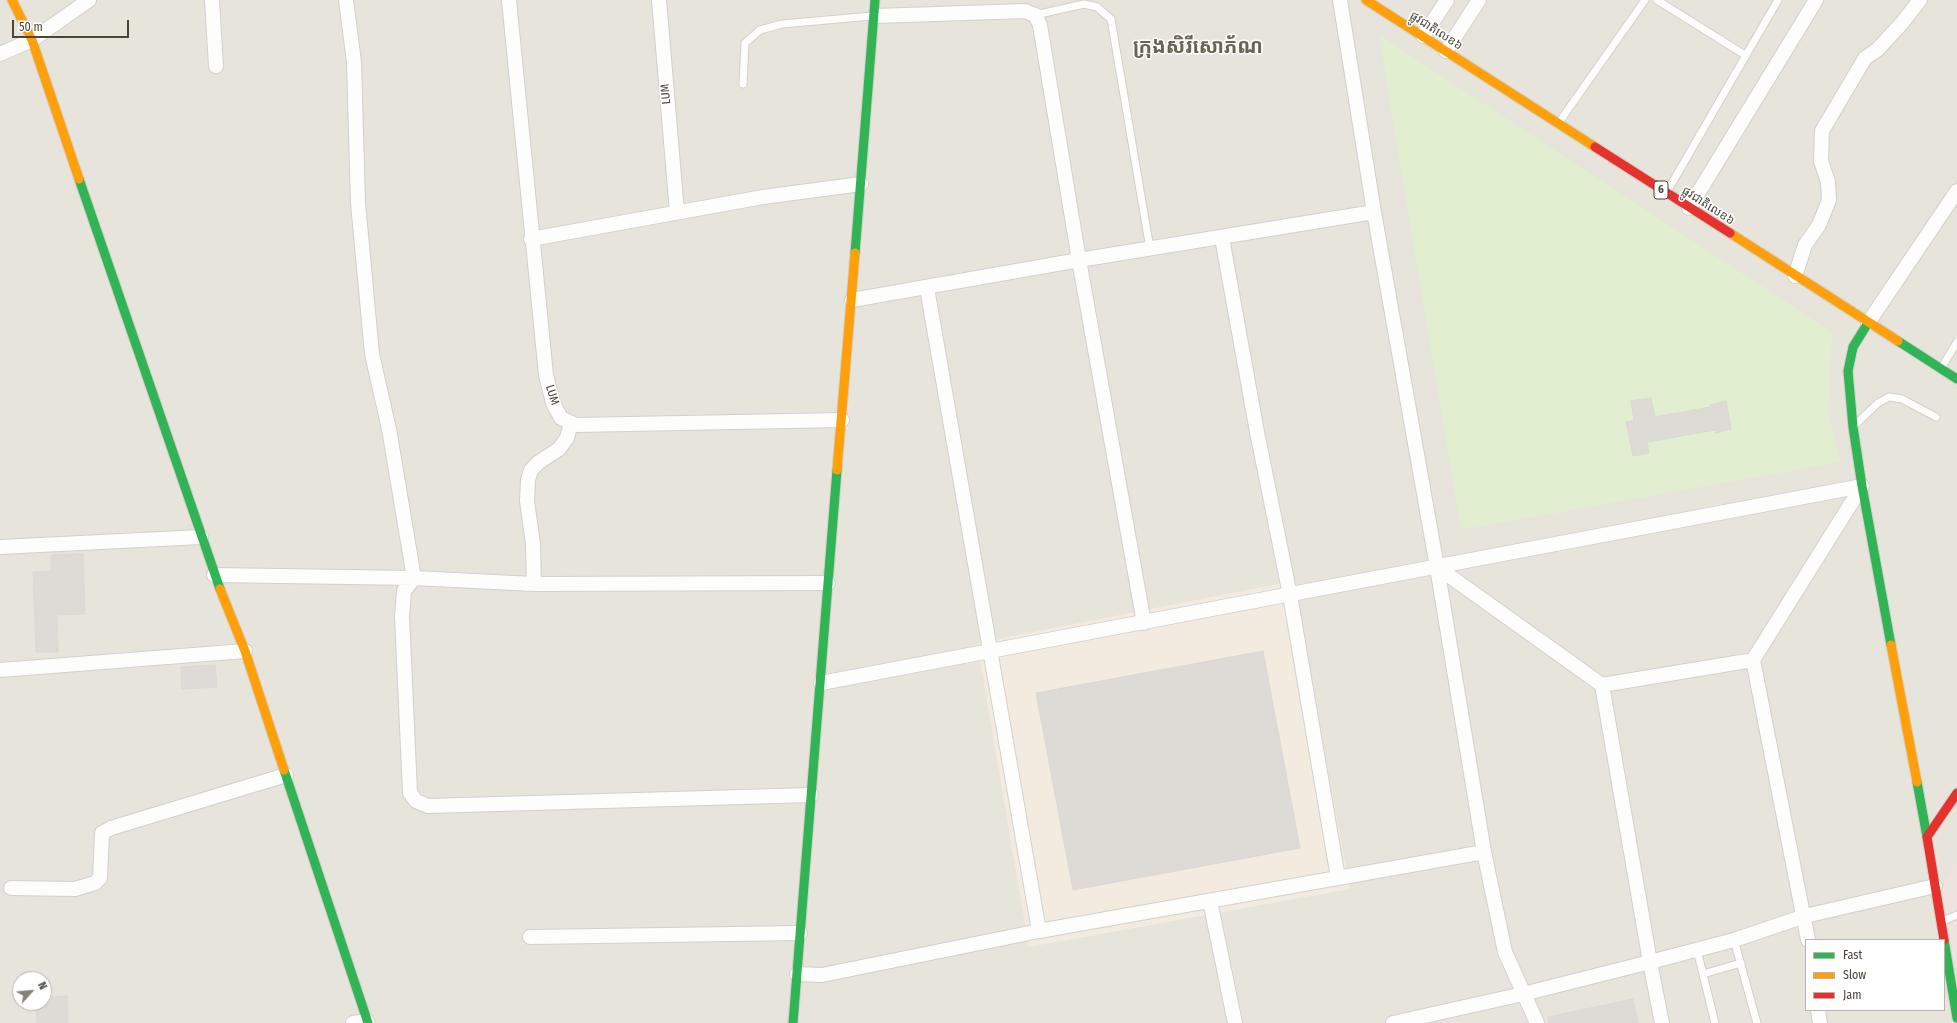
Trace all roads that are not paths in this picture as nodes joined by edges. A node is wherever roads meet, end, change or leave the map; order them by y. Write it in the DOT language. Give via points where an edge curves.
graph roads {
  1 [pos="12,0"];
  2 [pos="89,0"];
  3 [pos="212,0"];
  4 [pos="346,0"];
  5 [pos="509,0"];
  6 [pos="659,0"];
  7 [pos="875,0"];
  8 [pos="1340,0"];
  9 [pos="1366,0"];
  10 [pos="1446,0"];
  11 [pos="1479,0"];
  12 [pos="1645,0"];
  13 [pos="1657,0"];
  14 [pos="1778,0"];
  15 [pos="1816,0"];
  16 [pos="1920,0"];
  17 [pos="1035,15"];
  18 [pos="874,16"];
  19 [pos="1423,36"];
  20 [pos="32,40"];
  21 [pos="1446,51"];
  22 [pos="0,54"];
  23 [pos="1745,55"];
  24 [pos="216,66"];
  25 [pos="743,84"];
  26 [pos="1558,124"];
  27 [pos="861,184"];
  28 [pos="1957,191"];
  29 [pos="1666,194"];
  30 [pos="1689,208"];
  31 [pos="677,212"];
  32 [pos="1374,212"];
  33 [pos="531,238"];
  34 [pos="1222,238"];
  35 [pos="1150,249"];
  36 [pos="1079,260"];
  37 [pos="1795,276"];
  38 [pos="927,288"];
  39 [pos="852,300"];
  40 [pos="1868,323"];
  41 [pos="1957,342"];
  42 [pos="1941,369"];
  43 [pos="1957,379"];
  44 [pos="1936,417"];
  45 [pos="842,420"];
  46 [pos="571,423"];
  47 [pos="1853,427"];
  48 [pos="1862,486"];
  49 [pos="201,537"];
  50 [pos="0,546"];
  51 [pos="1437,567"];
  52 [pos="214,575"];
  53 [pos="414,578"];
  54 [pos="828,583"];
  55 [pos="534,584"];
  56 [pos="1290,595"];
  57 [pos="1144,623"];
  58 [pos="245,651"];
  59 [pos="990,651"];
  60 [pos="1753,660"];
  61 [pos="0,670"];
  62 [pos="821,683"];
  63 [pos="1602,685"];
  64 [pos="286,775"];
  65 [pos="1957,793"];
  66 [pos="811,795"];
  67 [pos="1927,837"];
  68 [pos="1484,852"];
  69 [pos="1338,878"];
  70 [pos="1935,886"];
  71 [pos="11,888"];
  72 [pos="1210,901"];
  73 [pos="1957,915"];
  74 [pos="1805,916"];
  75 [pos="1941,922"];
  76 [pos="1039,931"];
  77 [pos="800,933"];
  78 [pos="530,937"];
  79 [pos="1808,939"];
  80 [pos="1944,939"];
  81 [pos="1734,940"];
  82 [pos="1945,946"];
  83 [pos="1697,950"];
  84 [pos="1650,962"];
  85 [pos="1740,963"];
  86 [pos="796,974"];
  87 [pos="1703,974"];
  88 [pos="1523,994"];
  89 [pos="1818,1011"];
  90 [pos="1957,1018"];
  91 [pos="368,1022"];
  92 [pos="353,1023"];
  93 [pos="792,1023"];
  94 [pos="1235,1023"];
  95 [pos="1393,1023"];
  96 [pos="1537,1023"];
  97 [pos="1662,1023"];
  98 [pos="1715,1023"];
  99 [pos="1757,1023"];
  100 [pos="1820,1023"];
  1 -- 20 [label="main road"];
  2 -- 20 [label="street"];
  3 -- 24 [label="street"];
  4 -- 53 [label="street" via="354,62 358,203 372,354 389,429"];
  5 -- 33 [label="street, LUM"];
  6 -- 31 [label="street, LUM"];
  7 -- 18 [label="main road"];
  8 -- 32 [label="street"];
  9 -- 19 [label="main road, ផ្លូវជាតិលេខ៦ / 6"];
  10 -- 19 [label="street"];
  11 -- 21 [label="street"];
  12 -- 26 [label="lane"];
  13 -- 23 [label="lane"];
  14 -- 23 [label="lane"];
  15 -- 30 [label="street"];
  16 -- 37 [label="street" via="1902,24 1877,50 1865,58 1822,131 1821,161 1828,182 1829,200 1819,225 1805,244"];
  17 -- 18 [label="street" via="1025,11"];
  17 -- 35 [label="lane" via="1084,4 1097,7 1110,19"];
  17 -- 36 [label="street" via="1040,25"];
  18 -- 25 [label="lane" via="782,24 760,30 745,43"];
  18 -- 27 [label="main road"];
  19 -- 21 [label="main road, ផ្លូវជាតិលេខ៦ / 6"];
  20 -- 22 [label="street"];
  20 -- 49 [label="main road"];
  21 -- 26 [label="main road, ផ្លូវជាតិលេខ៦ / 6"];
  23 -- 29 [label="lane"];
  26 -- 29 [label="main road, ផ្លូវជាតិលេខ៦ / 6"];
  27 -- 31 [label="street"];
  27 -- 39 [label="main road"];
  28 -- 40 [label="street"];
  29 -- 30 [label="main road, ផ្លូវជាតិលេខ៦ / 6"];
  30 -- 37 [label="main road, ផ្លូវជាតិលេខ៦ / 6"];
  31 -- 33 [label="street"];
  32 -- 34 [label="street"];
  32 -- 51 [label="street"];
  33 -- 46 [label="street, LUM" via="546,375 553,403 561,418"];
  34 -- 35 [label="street"];
  34 -- 56 [label="street"];
  35 -- 36 [label="street"];
  36 -- 38 [label="street"];
  36 -- 57 [label="street"];
  37 -- 40 [label="main road, ផ្លូវជាតិលេខ៦ / 6"];
  38 -- 39 [label="street"];
  38 -- 59 [label="street"];
  39 -- 45 [label="main road"];
  40 -- 42 [label="main road, ផ្លូវជាតិលេខ៦ / 6"];
  40 -- 47 [label="main road" via="1853,347 1848,371"];
  41 -- 42 [label="lane"];
  42 -- 43 [label="main road, ផ្លូវជាតិលេខ៦ / 6"];
  44 -- 47 [label="lane" via="1902,400 1889,397 1878,403"];
  45 -- 46 [label="street" via="576,425"];
  45 -- 54 [label="main road"];
  46 -- 55 [label="street" via="567,438 559,449 539,462 528,480 527,501 533,544"];
  47 -- 48 [label="main road"];
  48 -- 51 [label="street"];
  48 -- 60 [label="street"];
  48 -- 67 [label="main road"];
  49 -- 50 [label="street"];
  49 -- 52 [label="main road"];
  51 -- 56 [label="street"];
  51 -- 63 [label="street"];
  51 -- 68 [label="street"];
  52 -- 53 [label="street"];
  52 -- 58 [label="main road"];
  53 -- 55 [label="street"];
  53 -- 66 [label="street" via="404,591 402,616 410,793 416,801 428,806"];
  54 -- 55 [label="street"];
  54 -- 62 [label="main road"];
  56 -- 57 [label="street"];
  56 -- 69 [label="street"];
  57 -- 59 [label="street"];
  58 -- 61 [label="street"];
  58 -- 64 [label="main road"];
  59 -- 62 [label="street"];
  59 -- 76 [label="street"];
  60 -- 63 [label="street"];
  60 -- 74 [label="street"];
  62 -- 66 [label="main road"];
  63 -- 84 [label="street"];
  64 -- 71 [label="street" via="102,832 100,878 95,883 75,889"];
  64 -- 91 [label="main road"];
  65 -- 67 [label="main road"];
  66 -- 77 [label="main road"];
  67 -- 70 [label="main road"];
  68 -- 69 [label="street"];
  68 -- 88 [label="street" via="1505,952"];
  69 -- 72 [label="street"];
  70 -- 74 [label="street"];
  70 -- 75 [label="main road"];
  72 -- 76 [label="street"];
  72 -- 94 [label="street"];
  73 -- 75 [label="lane"];
  74 -- 79 [label="street"];
  74 -- 81 [label="street"];
  75 -- 80 [label="main road"];
  76 -- 86 [label="street" via="822,975"];
  77 -- 78 [label="street"];
  77 -- 86 [label="main road"];
  81 -- 83 [label="street"];
  81 -- 85 [label="lane"];
  82 -- 90 [label="main road"];
  83 -- 84 [label="street"];
  83 -- 87 [label="lane"];
  84 -- 88 [label="street"];
  84 -- 97 [label="street"];
  85 -- 87 [label="lane"];
  85 -- 99 [label="lane"];
  86 -- 93 [label="main road"];
  87 -- 98 [label="lane"];
  88 -- 95 [label="street"];
  88 -- 96 [label="street"];
  89 -- 100 [label="street"];
  91 -- 92 [label="street"];
}
